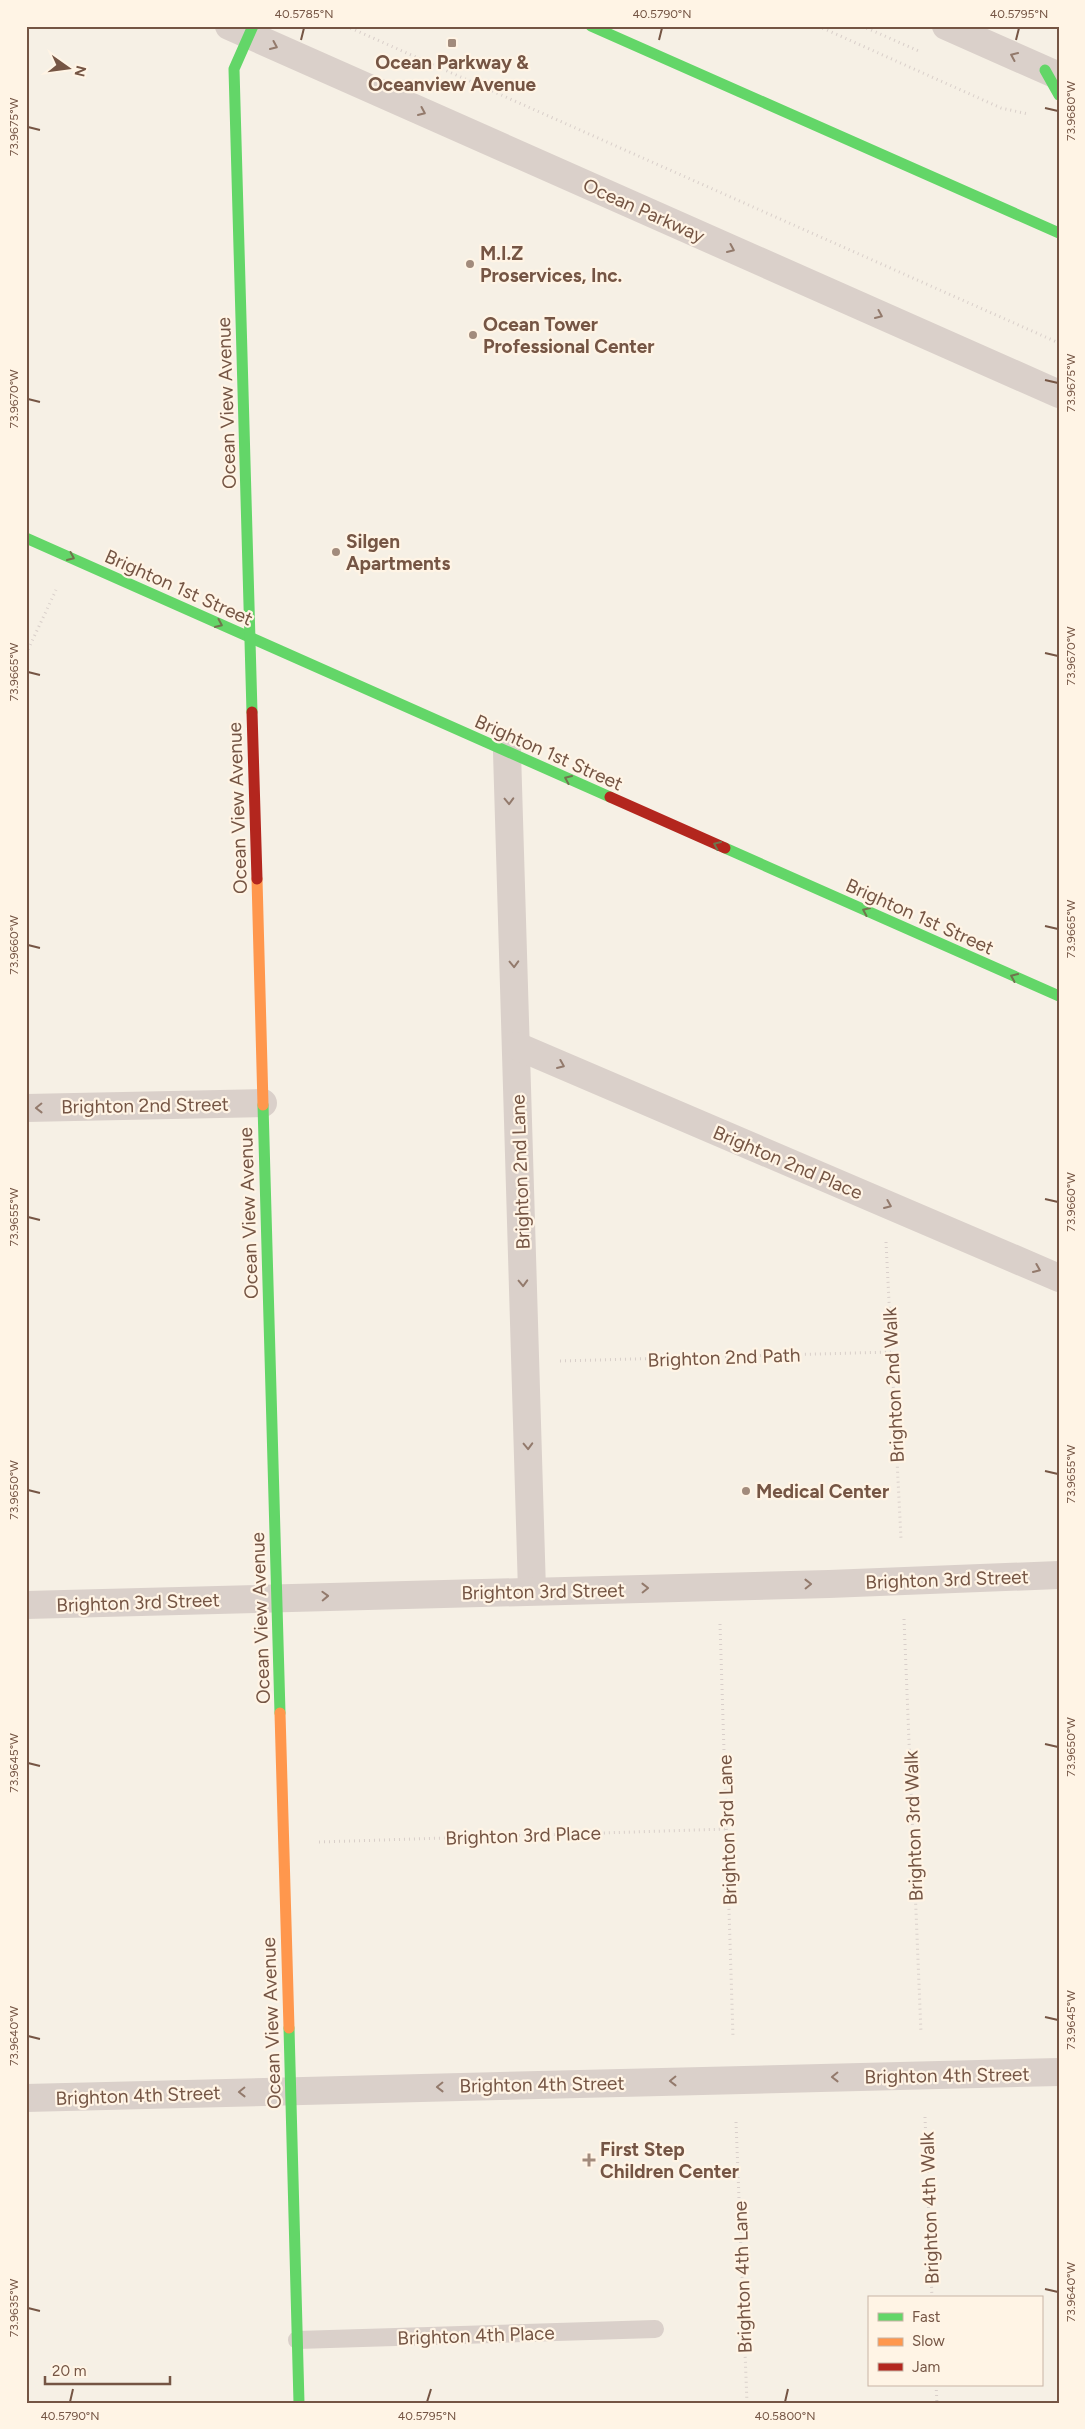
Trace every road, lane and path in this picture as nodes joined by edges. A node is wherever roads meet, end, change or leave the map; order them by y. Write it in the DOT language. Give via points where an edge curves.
graph roads {
  1 [pos="346,26"];
  2 [pos="591,26"];
  3 [pos="818,26"];
  4 [pos="946,26"];
  5 [pos="244,29"];
  6 [pos="1052,73"];
  7 [pos="1059,95"];
  8 [pos="1037,116"];
  9 [pos="1059,233"];
  10 [pos="1059,343"];
  11 [pos="1059,394"];
  12 [pos="26,538"];
  13 [pos="70,557"];
  14 [pos="250,638"];
  15 [pos="26,654"];
  16 [pos="508,752"];
  17 [pos="1059,996"];
  18 [pos="516,1046"];
  19 [pos="263,1103"];
  20 [pos="26,1108"];
  21 [pos="886,1241"];
  22 [pos="1059,1278"];
  23 [pos="892,1352"];
  24 [pos="557,1361"];
  25 [pos="901,1539"];
  26 [pos="1059,1574"];
  27 [pos="532,1591"];
  28 [pos="277,1598"];
  29 [pos="26,1605"];
  30 [pos="904,1619"];
  31 [pos="720,1624"];
  32 [pos="727,1829"];
  33 [pos="319,1842"];
  34 [pos="922,2033"];
  35 [pos="733,2037"];
  36 [pos="1059,2072"];
  37 [pos="290,2091"];
  38 [pos="26,2098"];
  39 [pos="925,2117"];
  40 [pos="736,2122"];
  41 [pos="932,2296"];
  42 [pos="655,2330"];
  43 [pos="297,2340"];
  44 [pos="936,2386"];
  45 [pos="299,2403"];
  46 [pos="747,2403"];
  47 [pos="937,2403"];
  1 -- 10 [label="path"];
  2 -- 9 [label="street"];
  3 -- 8 [label="path" via="1001,108"];
  6 -- 4 [label="street, one-way"];
  5 -- 11 [label="street, Ocean Parkway, one-way"];
  5 -- 14 [label="street, Ocean View Avenue" via="234,69"];
  6 -- 7 [label="street"];
  12 -- 13 [label="street, Brighton 1st Street"];
  13 -- 14 [label="street, Brighton 1st Street, one-way"];
  13 -- 15 [label="path"];
  14 -- 16 [label="street, Brighton 1st Street"];
  14 -- 19 [label="street, Ocean View Avenue"];
  17 -- 16 [label="street, Brighton 1st Street, one-way"];
  16 -- 18 [label="street, Brighton 2nd Lane, one-way"];
  18 -- 22 [label="street, Brighton 2nd Place, one-way"];
  18 -- 27 [label="street, Brighton 2nd Lane, one-way"];
  19 -- 20 [label="street, Brighton 2nd Street, one-way"];
  19 -- 28 [label="street, Ocean View Avenue"];
  21 -- 23 [label="path, Brighton 2nd Walk"];
  23 -- 24 [label="path, Brighton 2nd Path"];
  23 -- 25 [label="path, Brighton 2nd Walk"];
  27 -- 26 [label="street, Brighton 3rd Street, one-way" via="829,1584"];
  28 -- 27 [label="street, Brighton 3rd Street, one-way"];
  28 -- 29 [label="street, Brighton 3rd Street"];
  28 -- 37 [label="street, Ocean View Avenue"];
  30 -- 34 [label="path, Brighton 3rd Walk"];
  31 -- 32 [label="path, Brighton 3rd Lane"];
  32 -- 33 [label="path, Brighton 3rd Place"];
  32 -- 35 [label="path, Brighton 3rd Lane"];
  36 -- 37 [label="street, Brighton 4th Street, one-way"];
  37 -- 38 [label="street, Brighton 4th Street, one-way"];
  37 -- 43 [label="street, Ocean View Avenue"];
  39 -- 41 [label="path, Brighton 4th Walk"];
  40 -- 46 [label="path, Brighton 4th Lane"];
  42 -- 43 [label="lane, Brighton 4th Place"];
  43 -- 45 [label="street, Ocean View Avenue"];
  44 -- 47 [label="path"];
}
